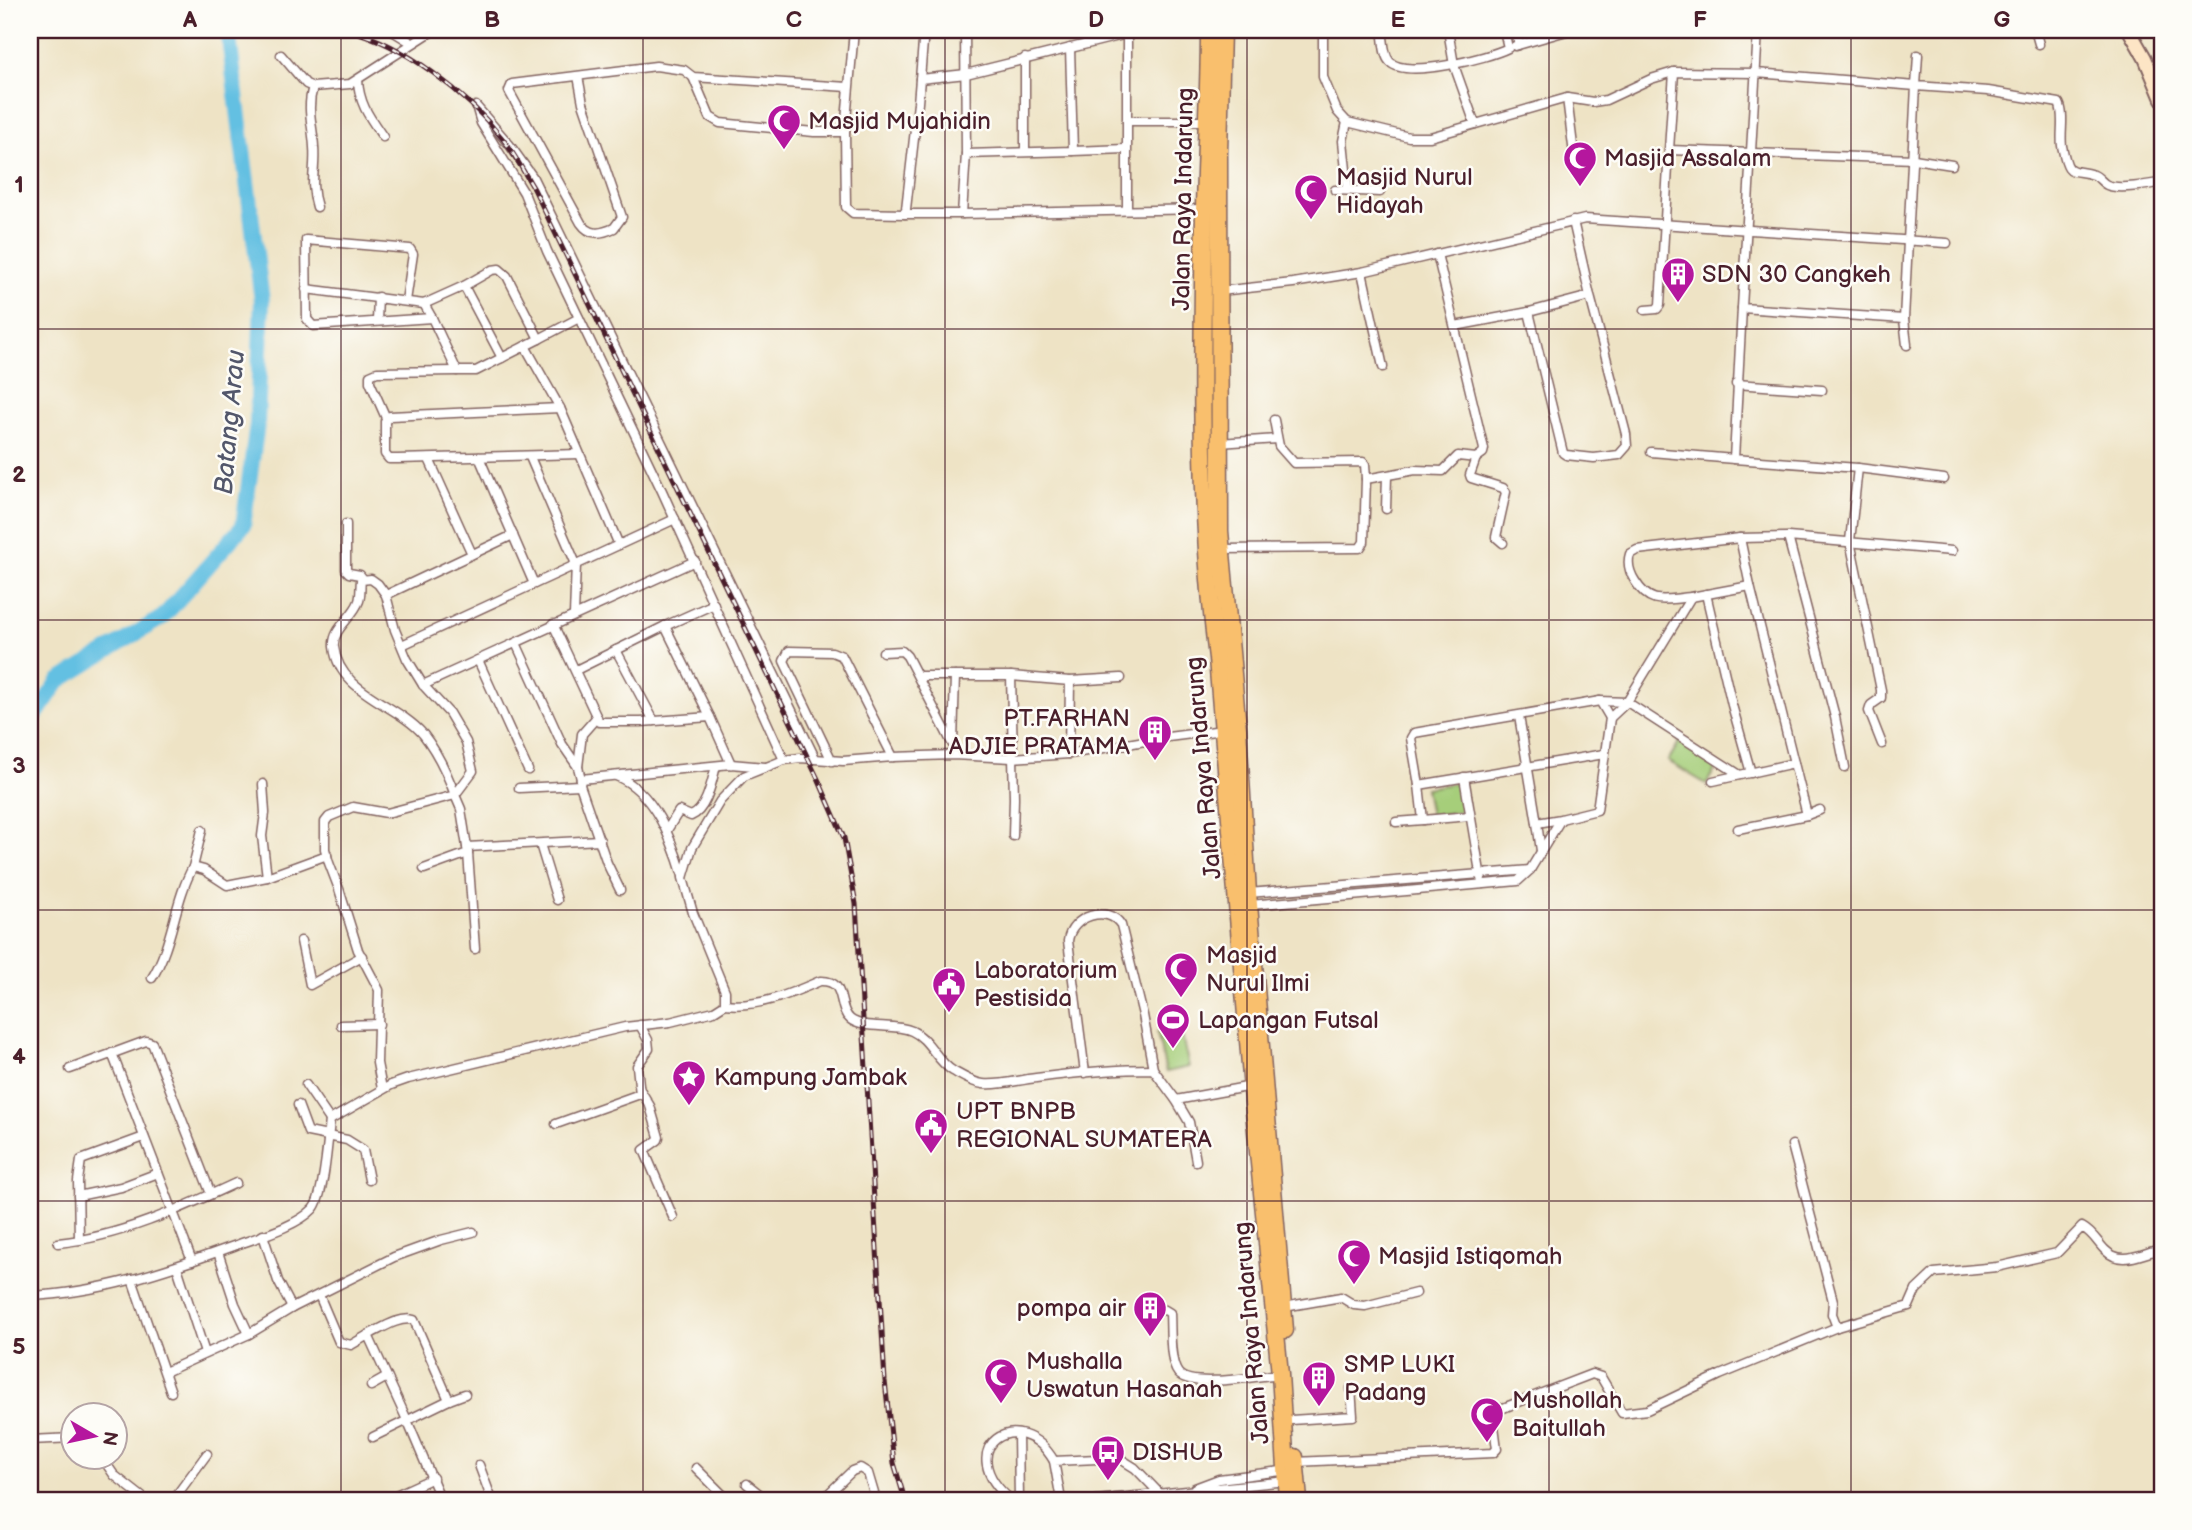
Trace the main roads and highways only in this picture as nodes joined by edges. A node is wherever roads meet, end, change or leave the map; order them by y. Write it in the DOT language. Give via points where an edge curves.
graph roads {
  1 [pos="1209,30"];
  2 [pos="1222,30"];
  3 [pos="1212,251"];
  4 [pos="1211,292"];
  5 [pos="1257,1095"];
  6 [pos="1281,1316"];
  7 [pos="1291,1471"];
  8 [pos="1288,1500"];
  9 [pos="1299,1500"];
  1 -- 3 [label="highway, Jalan Raya Indarung" via="1204,209"];
  2 -- 3 [label="highway, Jalan Raya Indarung"];
  3 -- 4 [label="highway, Jalan Raya Indarung"];
  4 -- 5 [label="highway, Jalan Raya Indarung" via="1222,550 1249,899"];
  4 -- 5 [label="highway, Jalan Raya Indarung" via="1208,590"];
  5 -- 6 [label="highway, Jalan Raya Indarung"];
  6 -- 7 [label="highway, Jalan Raya Indarung" via="1292,1420"];
  6 -- 7 [label="highway, Jalan Raya Indarung" via="1280,1374"];
  7 -- 8 [label="highway, Jalan Raya Indarung"];
  7 -- 9 [label="highway, Jalan Raya Indarung"];
}
